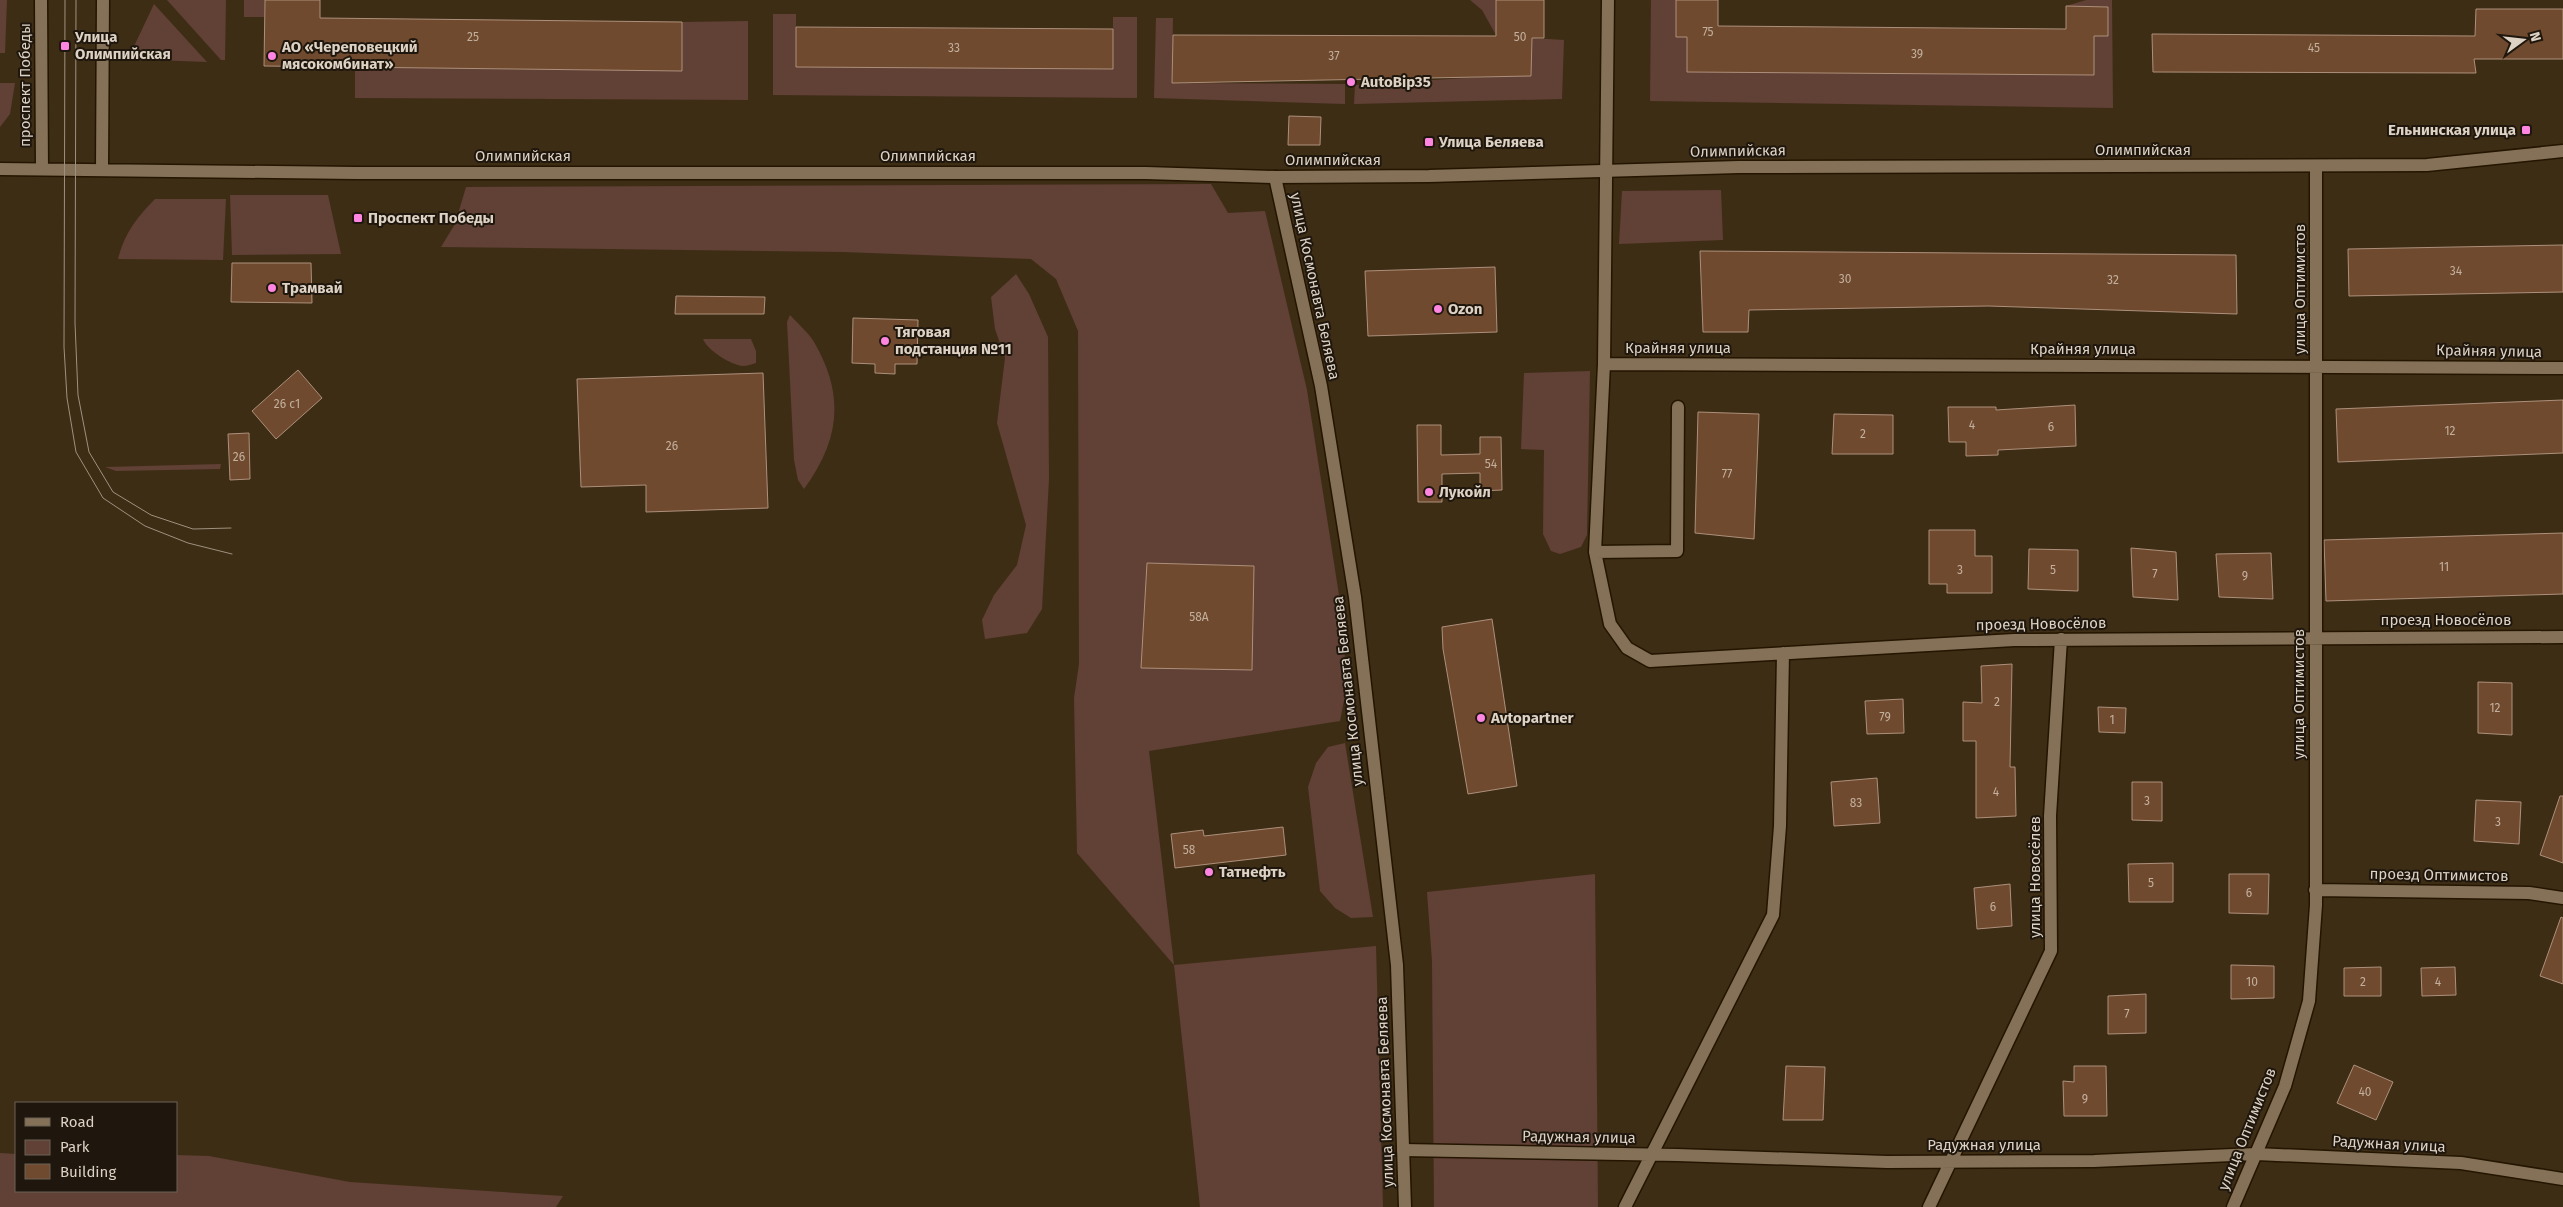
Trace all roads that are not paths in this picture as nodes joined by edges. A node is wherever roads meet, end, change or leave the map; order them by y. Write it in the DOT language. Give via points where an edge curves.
graph roads {
  1 [pos="41,0"];
  2 [pos="103,0"];
  3 [pos="1608,0"];
  4 [pos="2563,151"];
  5 [pos="2316,166"];
  6 [pos="0,169"];
  7 [pos="42,169"];
  8 [pos="102,170"];
  9 [pos="1607,171"];
  10 [pos="1275,177"];
  11 [pos="1604,364"];
  12 [pos="2317,366"];
  13 [pos="2563,368"];
  14 [pos="1678,407"];
  15 [pos="1595,552"];
  16 [pos="2316,636"];
  17 [pos="2563,637"];
  18 [pos="2061,639"];
  19 [pos="1783,653"];
  20 [pos="2315,890"];
  21 [pos="2563,898"];
  22 [pos="1403,1150"];
  23 [pos="1653,1154"];
  24 [pos="2256,1154"];
  25 [pos="1950,1162"];
  26 [pos="2563,1179"];
  27 [pos="1405,1207"];
  28 [pos="1625,1207"];
  29 [pos="1929,1207"];
  30 [pos="2233,1207"];
  1 -- 7 [label="street, проспект Победы"];
  2 -- 8 [label="street"];
  3 -- 9 [label="street"];
  4 -- 5 [label="street, Олимпийская" via="2427,165"];
  5 -- 9 [label="street, Олимпийская" via="1739,167"];
  5 -- 12 [label="street, улица Оптимистов"];
  6 -- 7 [label="street, Олимпийская"];
  7 -- 8 [label="street, Олимпийская"];
  8 -- 10 [label="street, Олимпийская" via="1146,173"];
  9 -- 10 [label="street, Олимпийская"];
  9 -- 11 [label="street, проезд Новосёлов"];
  10 -- 22 [label="street, улица Космонавта Беляева" via="1319,378 1355,597 1397,965"];
  11 -- 12 [label="street, Крайняя улица"];
  11 -- 15 [label="street, проезд Новосёлов"];
  12 -- 13 [label="street, Крайняя улица"];
  12 -- 16 [label="street, улица Оптимистов"];
  14 -- 15 [label="street" via="1677,550"];
  15 -- 19 [label="street, проезд Новосёлов" via="1610,624 1627,648 1650,661"];
  16 -- 17 [label="street, проезд Новосёлов"];
  16 -- 18 [label="street, проезд Новосёлов"];
  16 -- 20 [label="street, улица Оптимистов"];
  18 -- 19 [label="street, проезд Новосёлов"];
  18 -- 25 [label="street, улица Новосёлев" via="2050,816 2052,951"];
  19 -- 23 [label="street" via="1780,826 1773,915"];
  20 -- 21 [label="street, проезд Оптимистов" via="2529,893"];
  20 -- 24 [label="street, улица Оптимистов" via="2309,1001 2285,1086"];
  22 -- 23 [label="street, Радужная улица"];
  22 -- 27 [label="street, улица Космонавта Беляева"];
  23 -- 25 [label="street, Радужная улица"];
  23 -- 28 [label="street"];
  24 -- 25 [label="street, Радужная улица" via="2094,1161"];
  24 -- 26 [label="street, Радужная улица" via="2461,1163"];
  24 -- 30 [label="street, улица Оптимистов"];
  25 -- 29 [label="street, улица Новосёлев"];
}
